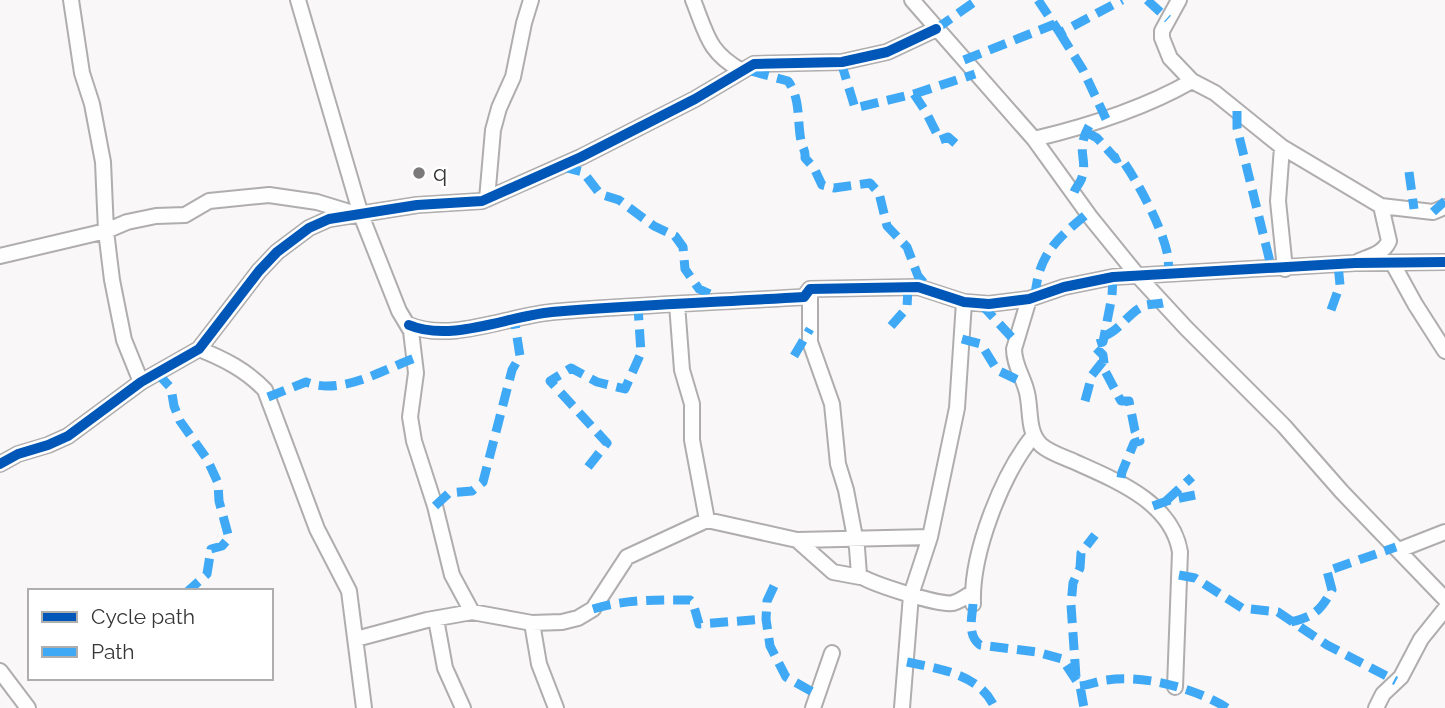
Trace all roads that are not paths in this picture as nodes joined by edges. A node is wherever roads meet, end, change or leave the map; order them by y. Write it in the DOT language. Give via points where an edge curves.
graph roads {
  1 [pos="71,0"];
  2 [pos="298,0"];
  3 [pos="531,0"];
  4 [pos="693,0"];
  5 [pos="912,0"];
  6 [pos="1179,0"];
  7 [pos="936,29"];
  8 [pos="742,71"];
  9 [pos="1192,81"];
  10 [pos="1034,139"];
  11 [pos="1282,147"];
  12 [pos="486,199"];
  13 [pos="1381,206"];
  14 [pos="1445,207"];
  15 [pos="360,215"];
  16 [pos="106,231"];
  17 [pos="0,256"];
  18 [pos="1445,262"];
  19 [pos="1355,264"];
  20 [pos="1393,264"];
  21 [pos="1285,269"];
  22 [pos="1138,276"];
  23 [pos="810,289"];
  24 [pos="1029,299"];
  25 [pos="964,302"];
  26 [pos="677,304"];
  27 [pos="410,326"];
  28 [pos="199,349"];
  29 [pos="1445,351"];
  30 [pos="141,382"];
  31 [pos="1034,435"];
  32 [pos="0,464"];
  33 [pos="707,520"];
  34 [pos="1445,533"];
  35 [pos="930,537"];
  36 [pos="853,538"];
  37 [pos="797,540"];
  38 [pos="1399,550"];
  39 [pos="860,577"];
  40 [pos="911,595"];
  41 [pos="1445,599"];
  42 [pos="1445,609"];
  43 [pos="472,612"];
  44 [pos="436,619"];
  45 [pos="532,623"];
  46 [pos="355,639"];
  47 [pos="832,653"];
  48 [pos="0,671"];
  49 [pos="1175,687"];
  50 [pos="28,708"];
  51 [pos="364,708"];
  52 [pos="463,708"];
  53 [pos="556,708"];
  54 [pos="813,708"];
  55 [pos="902,708"];
  56 [pos="1376,708"];
  1 -- 16 [label="street" via="103,162"];
  2 -- 15 [label="street"];
  3 -- 12 [label="street" via="513,77 493,130"];
  4 -- 8 [label="street" via="716,53"];
  5 -- 7 [label="street"];
  6 -- 9 [label="street" via="1162,38 1170,58"];
  7 -- 8 [label="street" via="887,52 842,62 754,64"];
  7 -- 10 [label="street"];
  8 -- 12 [label="street" via="592,152"];
  9 -- 10 [label="street" via="1098,122"];
  9 -- 11 [label="street" via="1215,93"];
  10 -- 22 [label="street"];
  11 -- 13 [label="street"];
  11 -- 21 [label="street" via="1278,201"];
  12 -- 15 [label="street"];
  13 -- 14 [label="street" via="1433,212"];
  13 -- 19 [label="street" via="1387,245"];
  15 -- 16 [label="street" via="269,195 209,201 185,215 144,218"];
  15 -- 27 [label="street" via="399,311"];
  15 -- 28 [label="street" via="320,223 277,252"];
  16 -- 17 [label="street"];
  16 -- 30 [label="street" via="124,340"];
  18 -- 20 [label="street"];
  19 -- 20 [label="street"];
  19 -- 21 [label="street"];
  20 -- 29 [label="street"];
  21 -- 22 [label="street"];
  22 -- 24 [label="street" via="1082,283"];
  22 -- 38 [label="street"];
  23 -- 25 [label="street" via="918,287"];
  23 -- 26 [label="street" via="804,297"];
  23 -- 36 [label="street" via="810,342 832,404"];
  24 -- 25 [label="street"];
  24 -- 31 [label="street" via="1014,357 1027,393"];
  25 -- 35 [label="street" via="957,408"];
  26 -- 27 [label="street" via="550,312 444,331"];
  26 -- 33 [label="street" via="682,370 692,404 692,440"];
  27 -- 43 [label="street" via="416,373 411,416 414,441 452,575"];
  28 -- 30 [label="street"];
  28 -- 46 [label="street" via="229,362 265,390 317,529 346,582"];
  30 -- 32 [label="street" via="68,436"];
  31 -- 40 [label="street" via="1022,449 986,525 973,598 951,603"];
  31 -- 49 [label="street" via="1048,449 1129,488 1163,515 1175,533 1180,552"];
  33 -- 37 [label="street"];
  33 -- 45 [label="street" via="626,557 593,609 578,618"];
  34 -- 38 [label="street"];
  35 -- 36 [label="street"];
  35 -- 40 [label="street"];
  36 -- 37 [label="street"];
  36 -- 39 [label="street"];
  37 -- 39 [label="street" via="833,572"];
  38 -- 41 [label="street"];
  39 -- 40 [label="street"];
  40 -- 55 [label="street"];
  42 -- 56 [label="street"];
  43 -- 44 [label="street"];
  43 -- 45 [label="street"];
  44 -- 46 [label="street"];
  44 -- 52 [label="street" via="445,668"];
  45 -- 53 [label="street" via="539,664"];
  46 -- 51 [label="street"];
  47 -- 54 [label="street"];
  48 -- 50 [label="street"];
}
